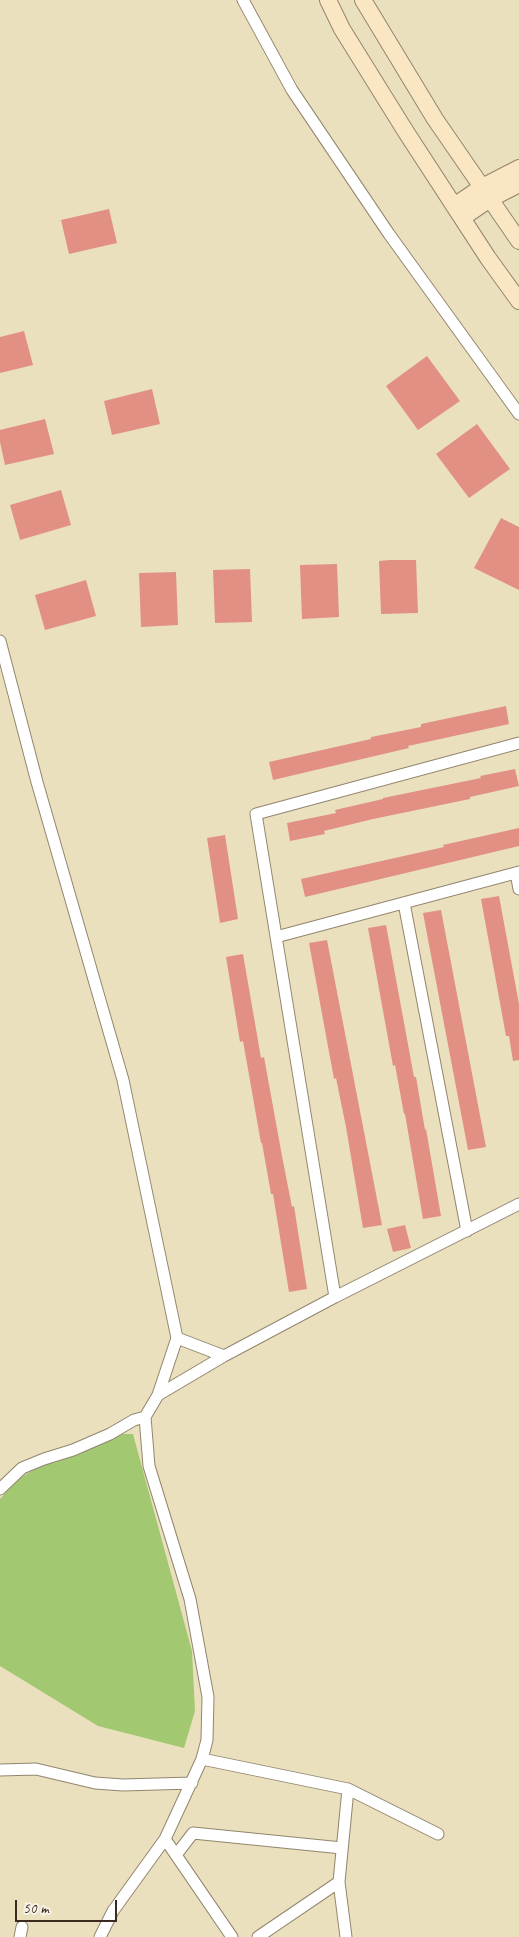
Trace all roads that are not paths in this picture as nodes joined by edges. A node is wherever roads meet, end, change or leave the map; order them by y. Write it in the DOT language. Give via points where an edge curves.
graph roads {
  1 [pos="243,0"];
  2 [pos="328,0"];
  3 [pos="363,0"];
  4 [pos="519,168"];
  5 [pos="519,184"];
  6 [pos="486,193"];
  7 [pos="458,212"];
  8 [pos="519,241"];
  9 [pos="519,301"];
  10 [pos="519,414"];
  11 [pos="0,641"];
  12 [pos="519,743"];
  13 [pos="517,872"];
  14 [pos="519,889"];
  15 [pos="404,902"];
  16 [pos="276,937"];
  17 [pos="519,1204"];
  18 [pos="467,1231"];
  19 [pos="335,1297"];
  20 [pos="177,1338"];
  21 [pos="224,1356"];
  22 [pos="158,1395"];
  23 [pos="145,1417"];
  24 [pos="0,1489"];
  25 [pos="202,1759"];
  26 [pos="0,1770"];
  27 [pos="192,1783"];
  28 [pos="348,1789"];
  29 [pos="438,1834"];
  30 [pos="164,1838"];
  31 [pos="342,1848"];
  32 [pos="176,1855"];
  33 [pos="339,1882"];
  34 [pos="100,1937"];
  35 [pos="232,1937"];
  36 [pos="258,1937"];
  37 [pos="346,1937"];
  1 -- 10 [label="street" via="292,90 389,234"];
  2 -- 7 [label="street" via="342,29"];
  3 -- 6 [label="street" via="435,119"];
  4 -- 6 [label="street"];
  5 -- 6 [label="street"];
  6 -- 7 [label="street"];
  6 -- 8 [label="street"];
  7 -- 9 [label="street"];
  11 -- 20 [label="street" via="123,1080"];
  12 -- 16 [label="street" via="256,814"];
  13 -- 14 [label="street"];
  13 -- 15 [label="street"];
  15 -- 16 [label="street"];
  15 -- 18 [label="street"];
  16 -- 19 [label="street"];
  17 -- 18 [label="street"];
  18 -- 19 [label="street"];
  19 -- 21 [label="street"];
  20 -- 21 [label="street"];
  20 -- 22 [label="street"];
  21 -- 22 [label="street"];
  22 -- 23 [label="street"];
  23 -- 24 [label="street" via="73,1450 22,1468"];
  23 -- 25 [label="street" via="149,1466 190,1599 208,1697 207,1740"];
  25 -- 27 [label="street"];
  25 -- 28 [label="street"];
  26 -- 27 [label="street" via="36,1769 95,1783 123,1785"];
  27 -- 30 [label="street"];
  28 -- 29 [label="street"];
  28 -- 31 [label="street"];
  30 -- 32 [label="street"];
  30 -- 34 [label="street" via="113,1911"];
  31 -- 32 [label="street" via="193,1833"];
  31 -- 33 [label="street"];
  32 -- 35 [label="street"];
  33 -- 36 [label="street"];
  33 -- 37 [label="street"];
}
